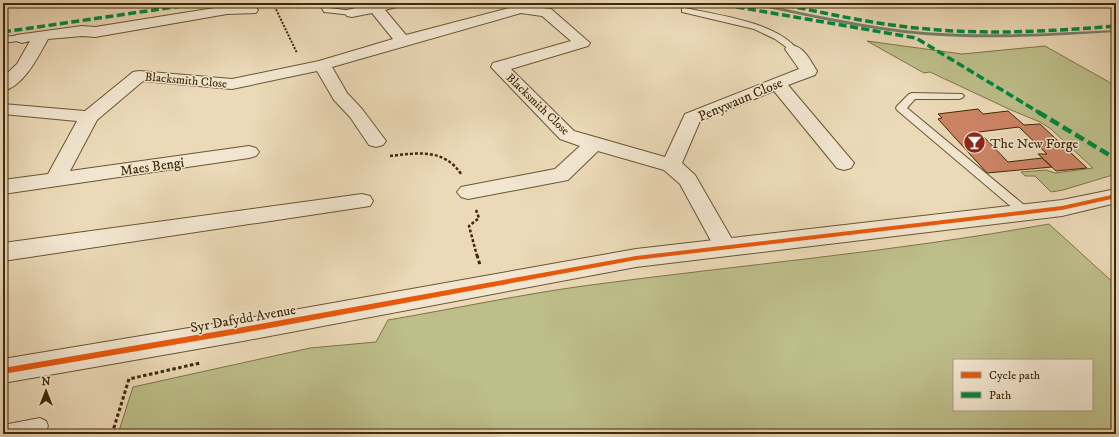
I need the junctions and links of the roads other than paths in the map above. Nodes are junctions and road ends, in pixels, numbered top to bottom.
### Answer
1 (323, 3) edge
2 (395, 3) edge
3 (375, 8) junction
4 (252, 10) dead end
5 (685, 10) dead end
6 (352, 13) joint
7 (42, 35) junction
8 (22, 38) joint
9 (3, 40) edge
10 (403, 40) junction
11 (792, 49) joint
12 (322, 65) junction
13 (777, 83) junction
14 (3, 86) edge
15 (959, 96) dead end
16 (3, 109) edge
17 (89, 117) junction
18 (376, 141) dead end
19 (594, 144) junction
20 (249, 152) dead end
21 (844, 163) dead end
22 (670, 165) junction
23 (55, 180) junction
24 (3, 187) edge
25 (468, 192) dead end
26 (1116, 196) edge
27 (362, 201) dead end
28 (1025, 212) junction
29 (725, 246) junction
30 (3, 252) edge
31 (3, 371) edge
32 (40, 426) dead end
33 (3, 434) edge

1 - 6 lane
2 - 3 street
3 - 6 street
3 - 10 street
4 - 7 street
5 - 11 lane
7 - 8 street
7 - 14 street
8 - 9 lane
10 - 12 street, Blacksmith Close
10 - 19 street, Blacksmith Close
11 - 13 street, Penywaun Close
12 - 17 street, Blacksmith Close
12 - 18 street
13 - 21 street
13 - 22 street, Penywaun Close
15 - 28 lane
16 - 17 street
17 - 23 street
19 - 22 street, Blacksmith Close
19 - 25 street
20 - 23 street, Maes Bengi
22 - 29 street, Blacksmith Close
23 - 24 street, Maes Bengi
26 - 28 street, Syr Dafydd Avenue
27 - 30 street
28 - 29 street, Syr Dafydd Avenue
29 - 31 street, Syr Dafydd Avenue
32 - 33 lane

